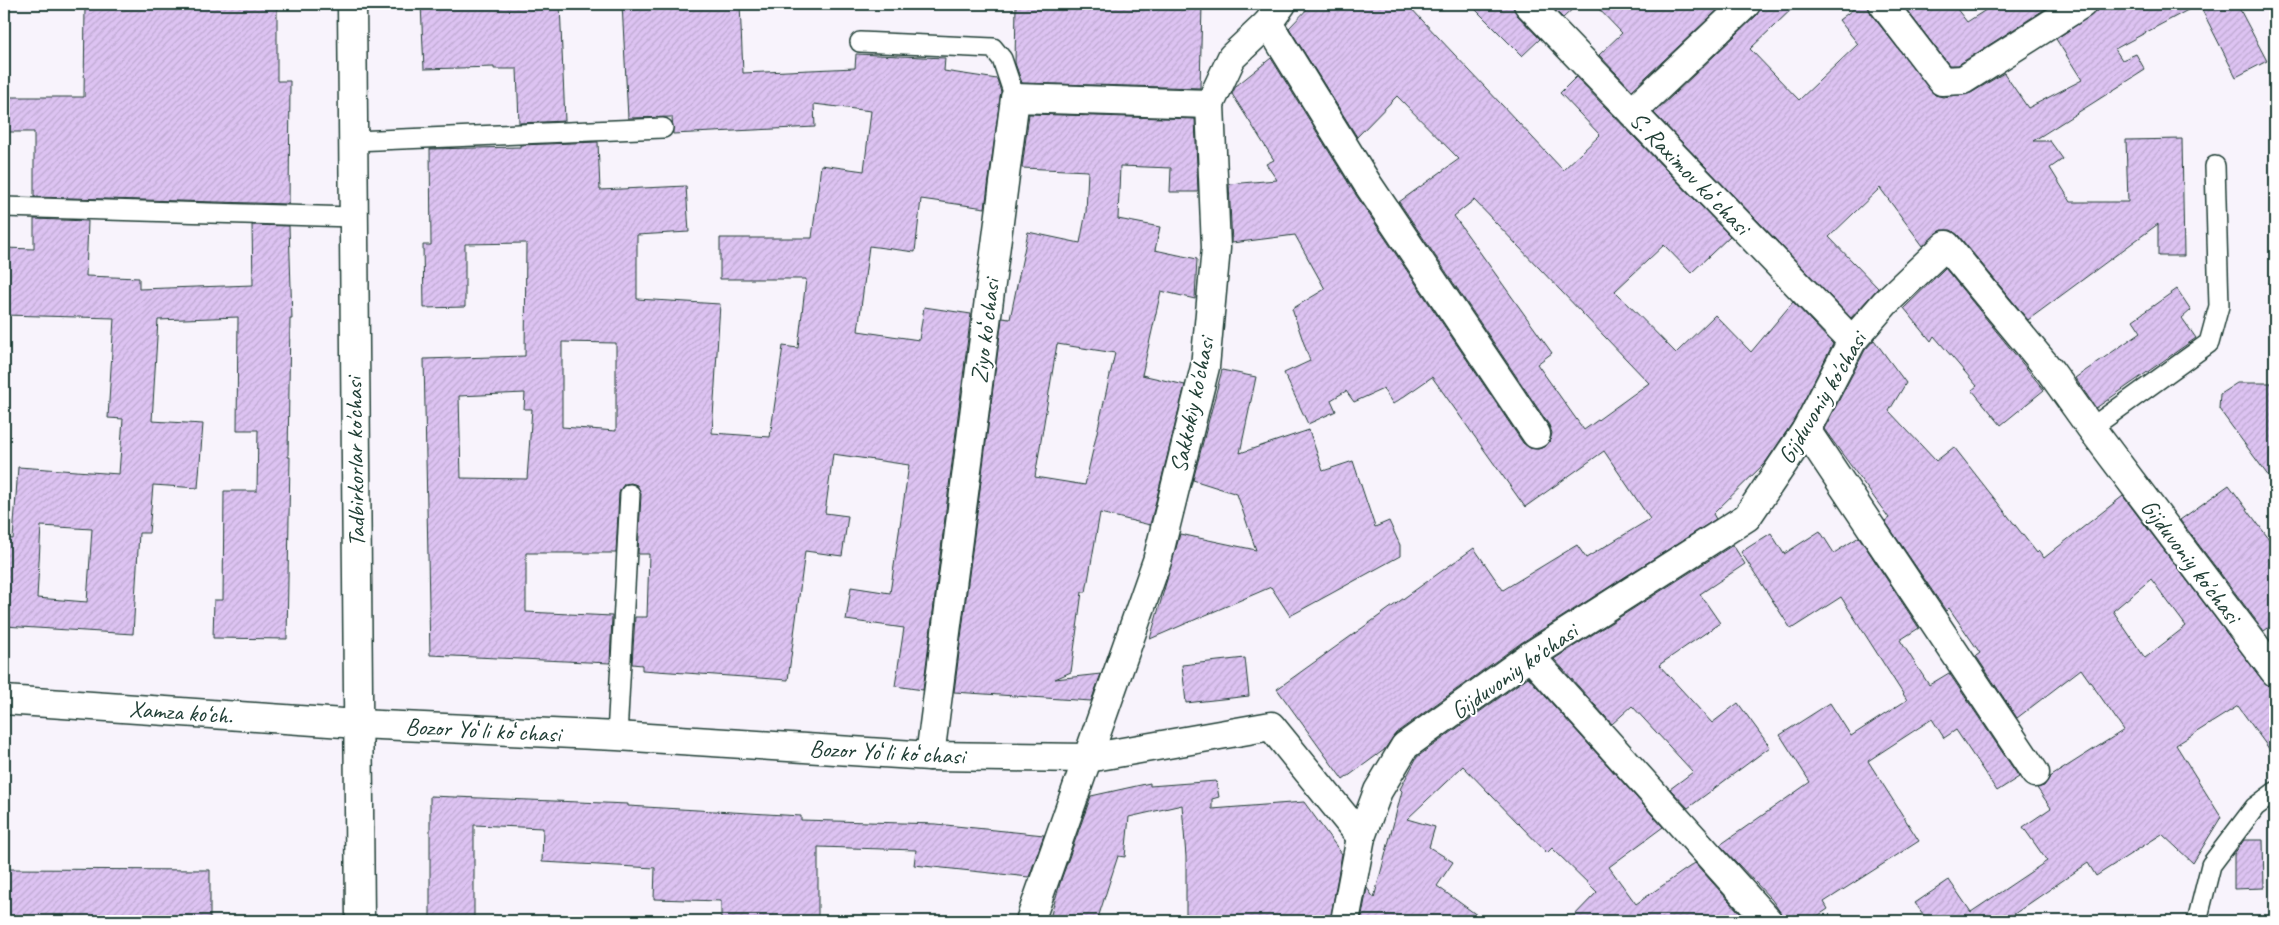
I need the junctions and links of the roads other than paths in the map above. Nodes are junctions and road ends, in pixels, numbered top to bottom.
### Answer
1 (352, 4) edge
2 (1528, 4) edge
3 (1746, 4) edge
4 (1883, 4) edge
5 (2082, 4) edge
6 (1275, 13) edge
7 (860, 42) dead end
8 (1015, 98) junction
9 (1210, 104) junction
10 (1632, 112) junction
11 (663, 128) dead end
12 (354, 141) junction
13 (2215, 166) dead end
14 (4, 207) edge
15 (353, 216) junction
16 (1852, 341) junction
17 (2091, 428) junction
18 (1806, 430) junction
19 (1536, 434) dead end
20 (630, 494) dead end
21 (1530, 656) junction
22 (2275, 672) edge
23 (4, 700) edge
24 (358, 724) junction
25 (617, 736) junction
26 (930, 756) junction
27 (1088, 758) junction
28 (2035, 773) dead end
29 (2275, 792) edge
30 (1361, 837) junction
31 (360, 921) edge
32 (1030, 921) edge
33 (1345, 921) edge
34 (1768, 921) edge
35 (2198, 921) edge

1 - 12 street, Tadbirkorlar ko'chasi
2 - 10 street, S. Raximov koʻchasi
3 - 10 street
4 - 5 street
6 - 9 street, Sakkokiy ko'chasi
6 - 19 street
7 - 8 lane
8 - 9 street
8 - 26 street, Ziyo koʻchasi
9 - 27 street, Sakkokiy ko'chasi
10 - 16 street, S. Raximov koʻchasi
11 - 12 lane
12 - 15 street, Tadbirkorlar ko'chasi
13 - 17 lane
14 - 15 lane
15 - 24 street, Tadbirkorlar ko'chasi
16 - 17 street, Gijduvoniy ko'chasi
16 - 18 street, Gijduvoniy ko'chasi
17 - 22 street, Gijduvoniy ko'chasi
18 - 21 street, Gijduvoniy ko'chasi
18 - 28 street
20 - 25 lane
21 - 30 street, Gijduvoniy ko'chasi
21 - 34 street
23 - 24 street, Xamza ko‘ch.
24 - 25 street, Bozor Yoʻli koʻchasi
24 - 31 street, Tadbirkorlar ko'chasi
25 - 26 street, Bozor Yoʻli koʻchasi
26 - 27 street, Bozor Yoʻli koʻchasi
27 - 30 street, Bozor Yoʻli koʻchasi
27 - 32 street, Sakkokiy ko'chasi
29 - 35 lane
30 - 33 street, Gijduvoniy ko'chasi

